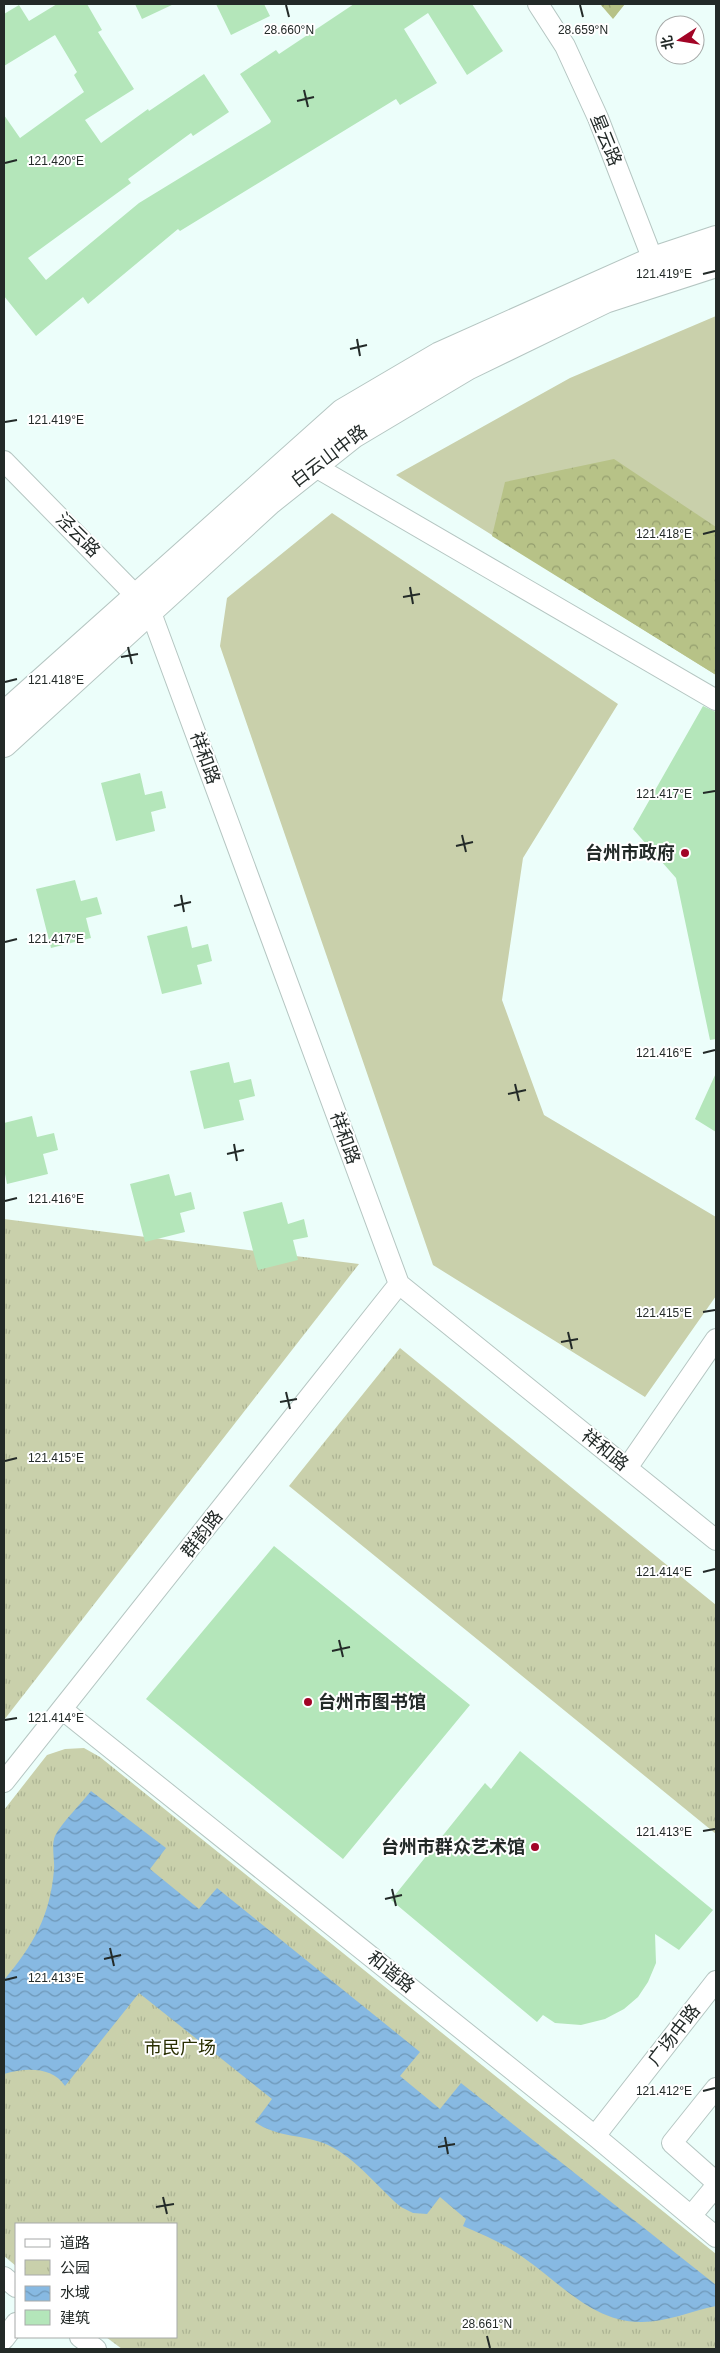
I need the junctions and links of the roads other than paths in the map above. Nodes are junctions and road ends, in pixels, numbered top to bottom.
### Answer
1 (538, 4) edge
2 (716, 239) edge
3 (716, 264) edge
4 (657, 271) junction
5 (4, 461) edge
6 (314, 466) junction
7 (144, 602) junction
8 (716, 700) edge
9 (4, 715) edge
10 (4, 744) edge
11 (399, 1284) junction
12 (716, 1339) edge
13 (627, 1468) junction
14 (716, 1540) edge
15 (63, 1710) junction
16 (4, 1782) edge
17 (716, 1981) edge
18 (716, 2088) edge
19 (596, 2136) junction
20 (716, 2182) edge
21 (716, 2186) edge
22 (691, 2216) junction
23 (716, 2237) edge
24 (4, 2277) edge
25 (15, 2286) edge
26 (15, 2324) edge
27 (81, 2338) edge
28 (4, 2339) edge
29 (96, 2349) edge

1 - 4 street, 星云路
2 - 4 main road, 白云山中路
3 - 4 main road, 白云山中路
4 - 6 main road, 白云山中路
4 - 7 main road, 白云山中路
5 - 7 street, 泾云路
6 - 7 main road, 白云山中路
6 - 8 street
7 - 9 main road, 白云山中路
7 - 10 main road, 白云山中路
7 - 11 street, 祥和路
11 - 13 street, 祥和路
11 - 15 street, 群韵路
12 - 13 street
13 - 14 street, 祥和路
15 - 16 street, 群韵路
15 - 19 street, 和谐路
17 - 19 street, 广场中路
18 - 20 street
19 - 22 street, 和谐路
21 - 22 street
22 - 23 street, 和谐路
24 - 25 street
26 - 28 street
27 - 29 street

